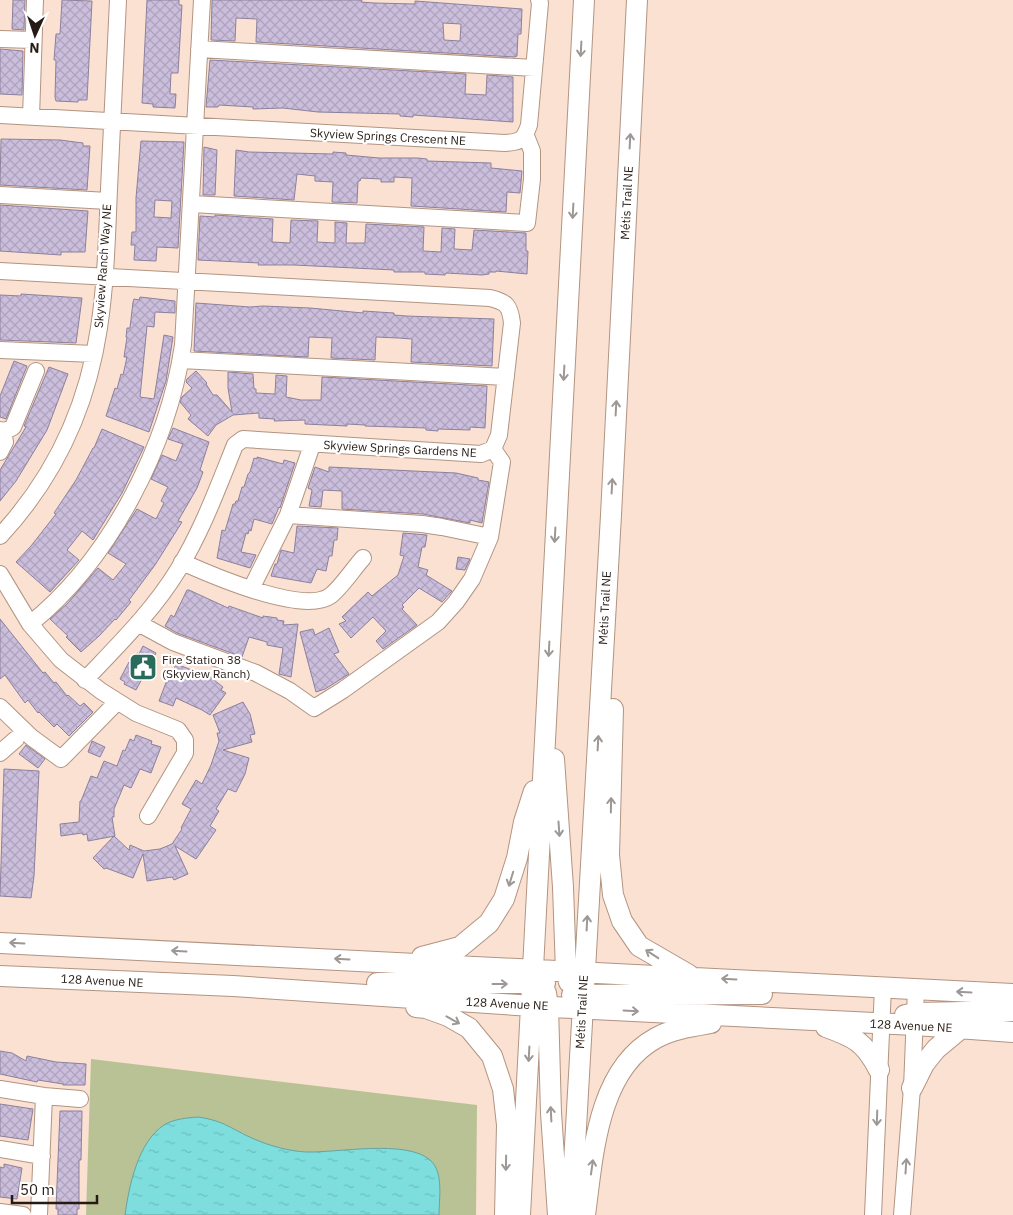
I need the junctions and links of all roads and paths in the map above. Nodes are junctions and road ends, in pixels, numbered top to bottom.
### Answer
1 (35, 0) edge
2 (118, 0) edge
3 (202, 0) edge
4 (539, 0) edge
5 (584, 0) edge
6 (637, 0) edge
7 (0, 38) edge
8 (33, 40) junction
9 (200, 49) junction
10 (534, 68) junction
11 (0, 116) edge
12 (31, 117) junction
13 (112, 121) junction
14 (195, 126) junction
15 (526, 136) junction
16 (0, 195) edge
17 (108, 201) junction
18 (192, 204) junction
19 (0, 272) edge
20 (104, 276) junction
21 (187, 282) junction
22 (0, 350) edge
23 (94, 354) junction
24 (181, 360) junction
25 (36, 371) dead end
26 (506, 377) junction
27 (1, 431) edge
28 (312, 445) junction
29 (493, 449) junction
30 (0, 452) edge
31 (611, 515) junction
32 (288, 516) junction
33 (0, 536) edge
34 (490, 538) junction
35 (363, 558) dead end
36 (182, 562) junction
37 (0, 574) edge
38 (251, 589) junction
39 (138, 623) junction
40 (30, 624) junction
41 (547, 675) junction
42 (85, 680) junction
43 (117, 702) junction
44 (0, 707) edge
45 (16, 739) dead end
46 (0, 752) edge
47 (543, 765) junction
48 (148, 816) dead end
49 (0, 943) edge
50 (390, 962) junction
51 (0, 976) edge
52 (694, 978) junction
53 (233, 986) junction
54 (576, 986) junction
55 (844, 986) junction
56 (883, 987) junction
57 (916, 989) junction
58 (540, 991) junction
59 (1013, 994) edge
60 (1013, 1011) edge
61 (737, 1017) junction
62 (915, 1019) junction
63 (808, 1020) junction
64 (881, 1024) junction
65 (960, 1029) junction
66 (1013, 1032) edge
67 (879, 1070) junction
68 (912, 1088) junction
69 (0, 1089) edge
70 (44, 1096) junction
71 (80, 1099) dead end
72 (0, 1149) edge
73 (42, 1156) junction
74 (0, 1212) edge
75 (23, 1215) edge
76 (40, 1215) edge
77 (505, 1215) edge
78 (520, 1215) edge
79 (558, 1215) edge
80 (571, 1215) edge
81 (585, 1215) edge
82 (873, 1215) edge
83 (902, 1215) edge

1 - 8 street
2 - 13 street, Skyview Ranch Way NE
3 - 9 street
4 - 10 street
5 -> 41 main road
31 -> 6 main road, Métis Trail NE
7 - 8 street
8 - 12 street
9 - 10 street
9 - 14 street
10 - 15 street
11 - 12 street, Skyview Springs Crescent NE
12 - 13 street, Skyview Springs Crescent NE
13 - 14 street, Skyview Springs Crescent NE
13 - 17 street, Skyview Ranch Way NE
14 - 15 street, Skyview Springs Crescent NE
14 - 18 street
15 - 18 street
16 - 17 street
17 - 20 street, Skyview Ranch Way NE
18 - 21 street
19 - 20 street, Skyview Springs Gardens NE
20 - 21 street, Skyview Springs Gardens NE
20 - 23 street, Skyview Ranch Way NE
21 - 24 street
21 - 26 street, Skyview Springs Gardens NE
22 - 23 street
23 - 33 street, Skyview Ranch Way NE
24 - 26 street
24 - 40 street
25 - 27 street
26 - 29 street, Skyview Springs Gardens NE
27 - 30 street
28 - 29 street, Skyview Springs Gardens NE
28 - 32 street
28 - 36 street, Skyview Springs Gardens NE
29 - 34 street
52 -> 31 main road
54 -> 31 main road, Métis Trail NE
32 - 34 street
32 - 38 street
34 - 39 street
35 - 38 street
36 - 38 street
36 - 39 street, Skyview Springs Gardens NE
37 - 40 street
39 - 42 street, Skyview Springs Gardens NE
40 - 42 street
41 - 47 main road
41 -> 54 main road
42 - 43 street
43 - 44 street
43 - 48 street
45 - 46 street
47 -> 50 main road
47 - 58 main road
50 -> 49 main road, 128 Avenue NE
50 - 58 main road, 128 Avenue NE
51 - 53 main road, 128 Avenue NE
52 - 54 main road, 128 Avenue NE
55 -> 52 main road, 128 Avenue NE
53 -> 58 main road
53 -> 77 main road
54 - 55 main road
54 - 58 main road, 128 Avenue NE
54 - 58 main road, 128 Avenue NE
54 -> 61 main road, 128 Avenue NE
54 - 80 main road, Métis Trail NE
55 - 56 main road, 128 Avenue NE
56 - 57 main road, 128 Avenue NE
56 - 64 street
59 -> 57 main road, 128 Avenue NE
57 - 62 street
58 -> 78 main road
79 -> 58 main road
60 - 62 main road
61 - 63 main road, 128 Avenue NE
81 -> 61 main road
62 - 64 main road
62 - 65 main road, 128 Avenue NE
62 - 68 street
63 - 64 main road, 128 Avenue NE
63 - 67 main road
64 - 67 street
65 - 66 main road, 128 Avenue NE
65 - 68 main road
67 -> 82 street
83 -> 68 street
69 - 70 street
70 - 71 street
70 - 73 street
72 - 73 street
73 - 76 street
74 - 75 street

